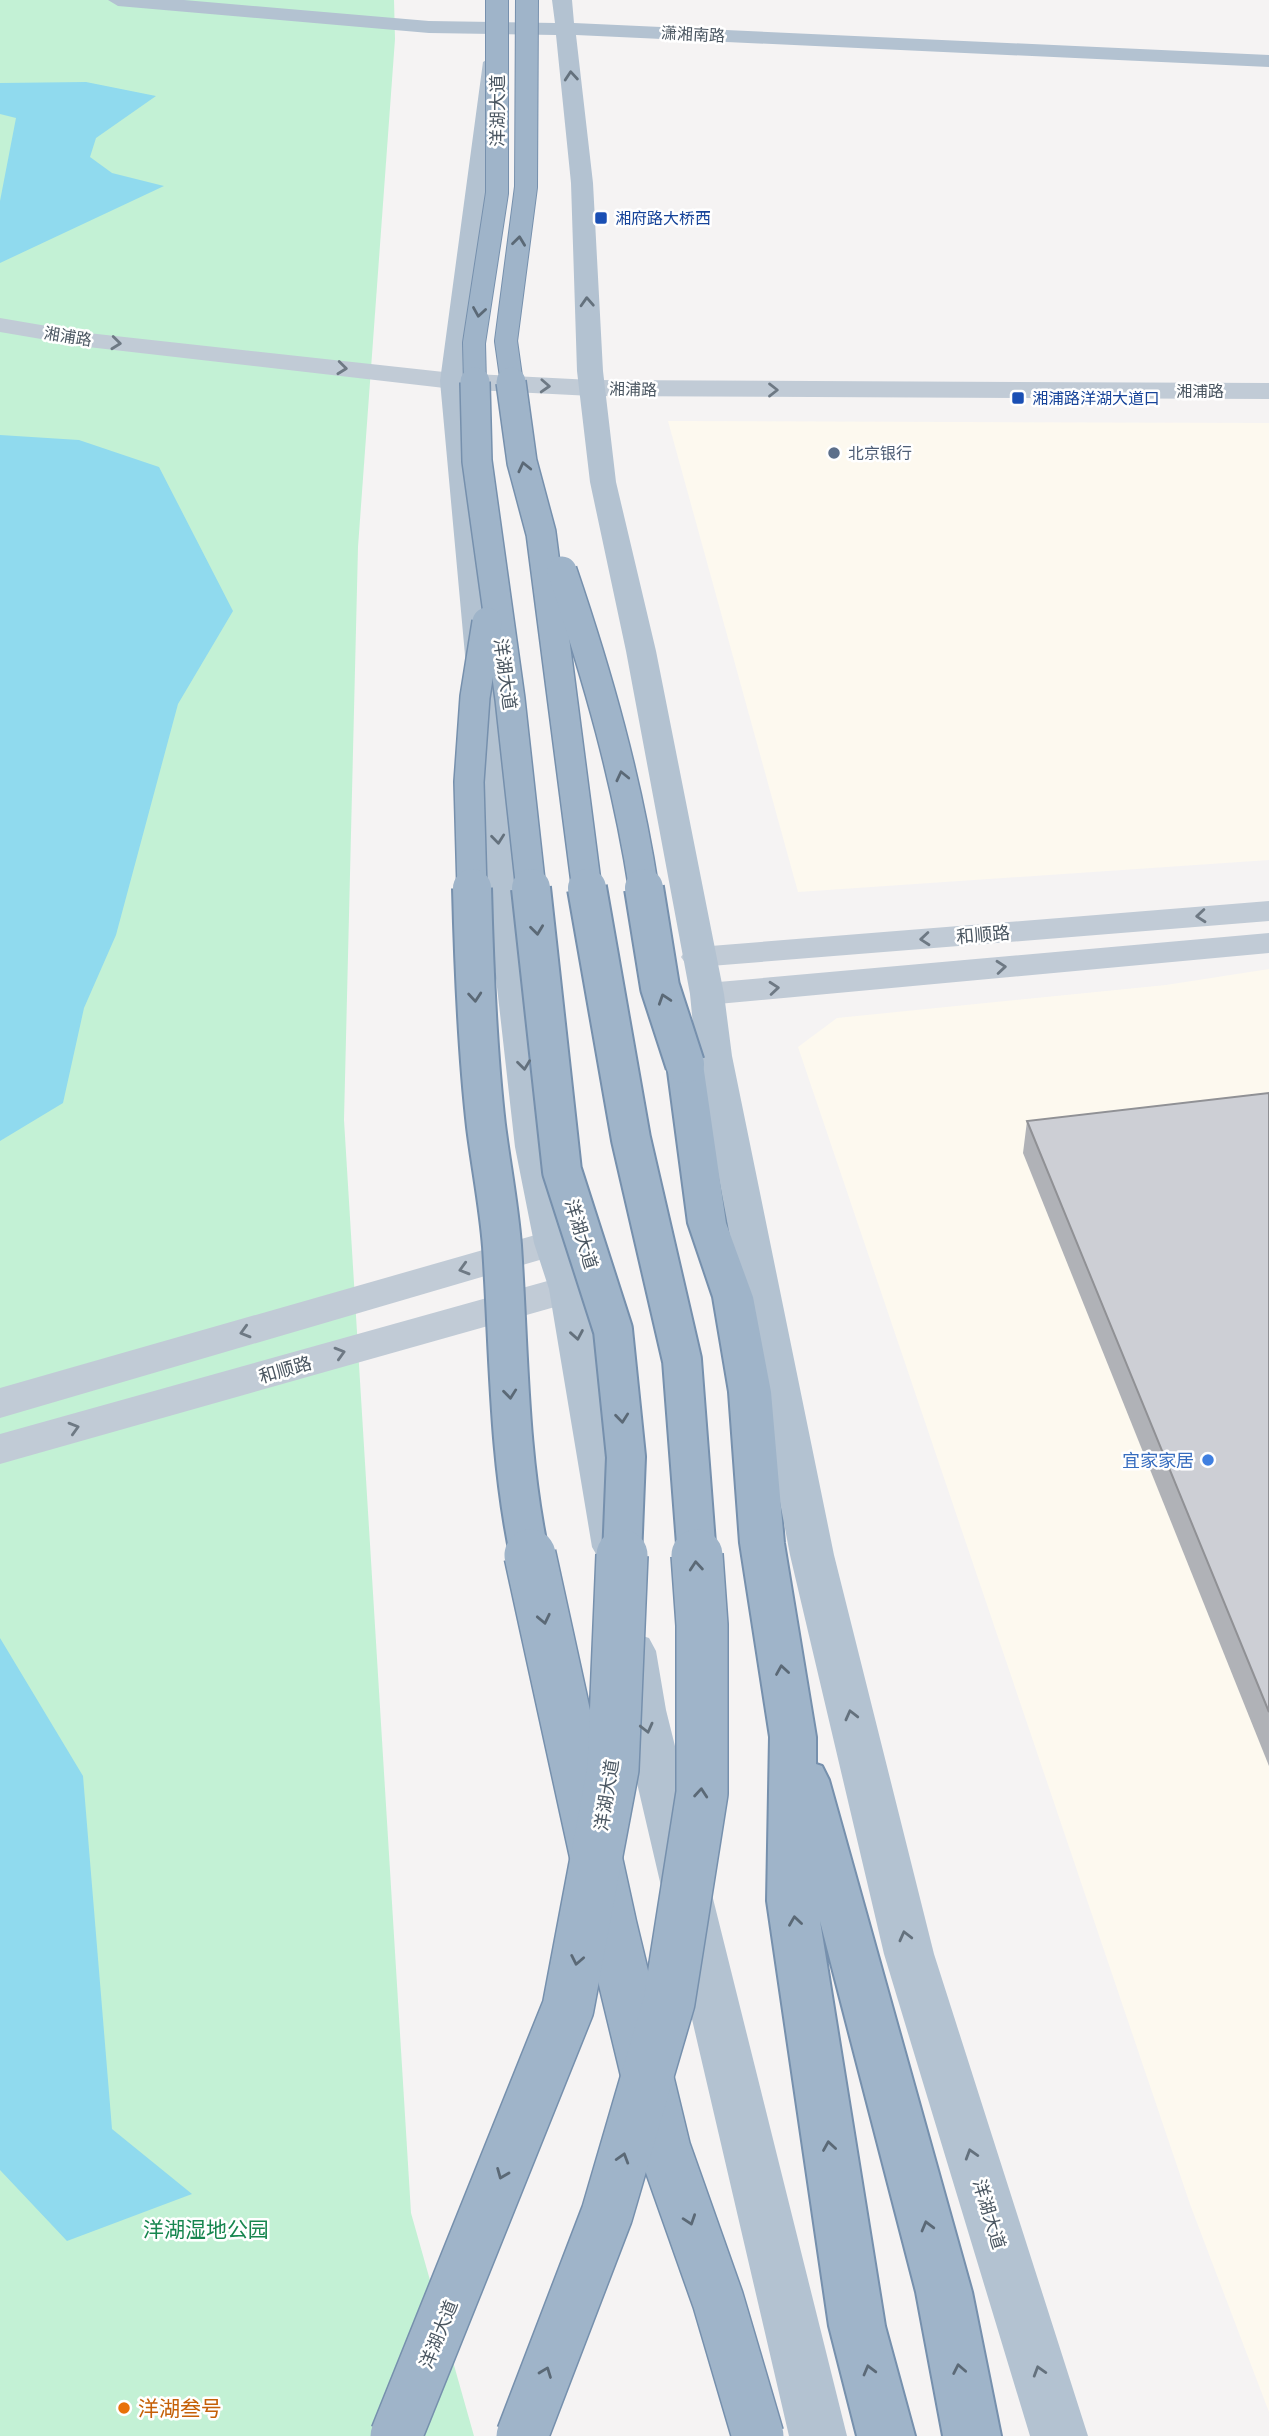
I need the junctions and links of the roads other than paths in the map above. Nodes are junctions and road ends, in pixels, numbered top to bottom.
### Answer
1 (118, 0) edge
2 (218, 0) edge
3 (527, 0) edge
4 (400, 5) dead end
5 (345, 9) junction
6 (494, 12) edge
7 (564, 16) edge
8 (1269, 48) edge
9 (1269, 61) edge
10 (0, 310) edge
11 (0, 325) edge
12 (453, 371) junction
13 (1269, 374) edge
14 (591, 380) junction
15 (1269, 391) edge
16 (484, 522) junction
17 (541, 533) junction
18 (1269, 911) edge
19 (1269, 943) edge
20 (702, 976) junction
21 (553, 1243) junction
22 (569, 1289) junction
23 (0, 1403) edge
24 (4, 1448) edge
25 (793, 1737) junction
26 (396, 2436) edge
27 (522, 2436) edge
28 (758, 2436) edge
29 (818, 2436) edge
30 (886, 2436) edge
31 (972, 2436) edge
32 (1059, 2436) edge

1 - 6 main road, 潇湘南路
2 - 5 main road, 潇湘南路
17 -> 3 highway, 洋湖大道, bridge
4 - 5 main road
5 - 6 main road, 潇湘南路
6 - 7 main road, 潇湘南路
6 - 12 main road
6 -> 16 highway, 洋湖大道, bridge
7 - 8 main road, 潇湘南路
7 - 9 main road, 潇湘南路
14 -> 7 main road, 洋湖大道
10 - 12 main road, 湘浦路
11 -> 12 main road, 湘浦路
12 - 14 main road, 湘浦路
12 -> 21 main road
13 - 14 main road, 湘浦路
14 -> 15 main road, 湘浦路
14 - 20 main road, 洋湖大道
16 -> 26 highway, 洋湖大道, bridge
16 -> 28 highway, bridge
25 -> 17 highway, bridge
27 -> 17 highway, 洋湖大道, bridge
18 -> 20 main road, 和顺路
20 -> 19 main road, 和顺路
32 -> 20 main road, 洋湖大道
21 - 22 main road
21 -> 23 main road
24 -> 22 main road, 和顺路
22 -> 29 main road
30 -> 25 highway
31 -> 25 highway

